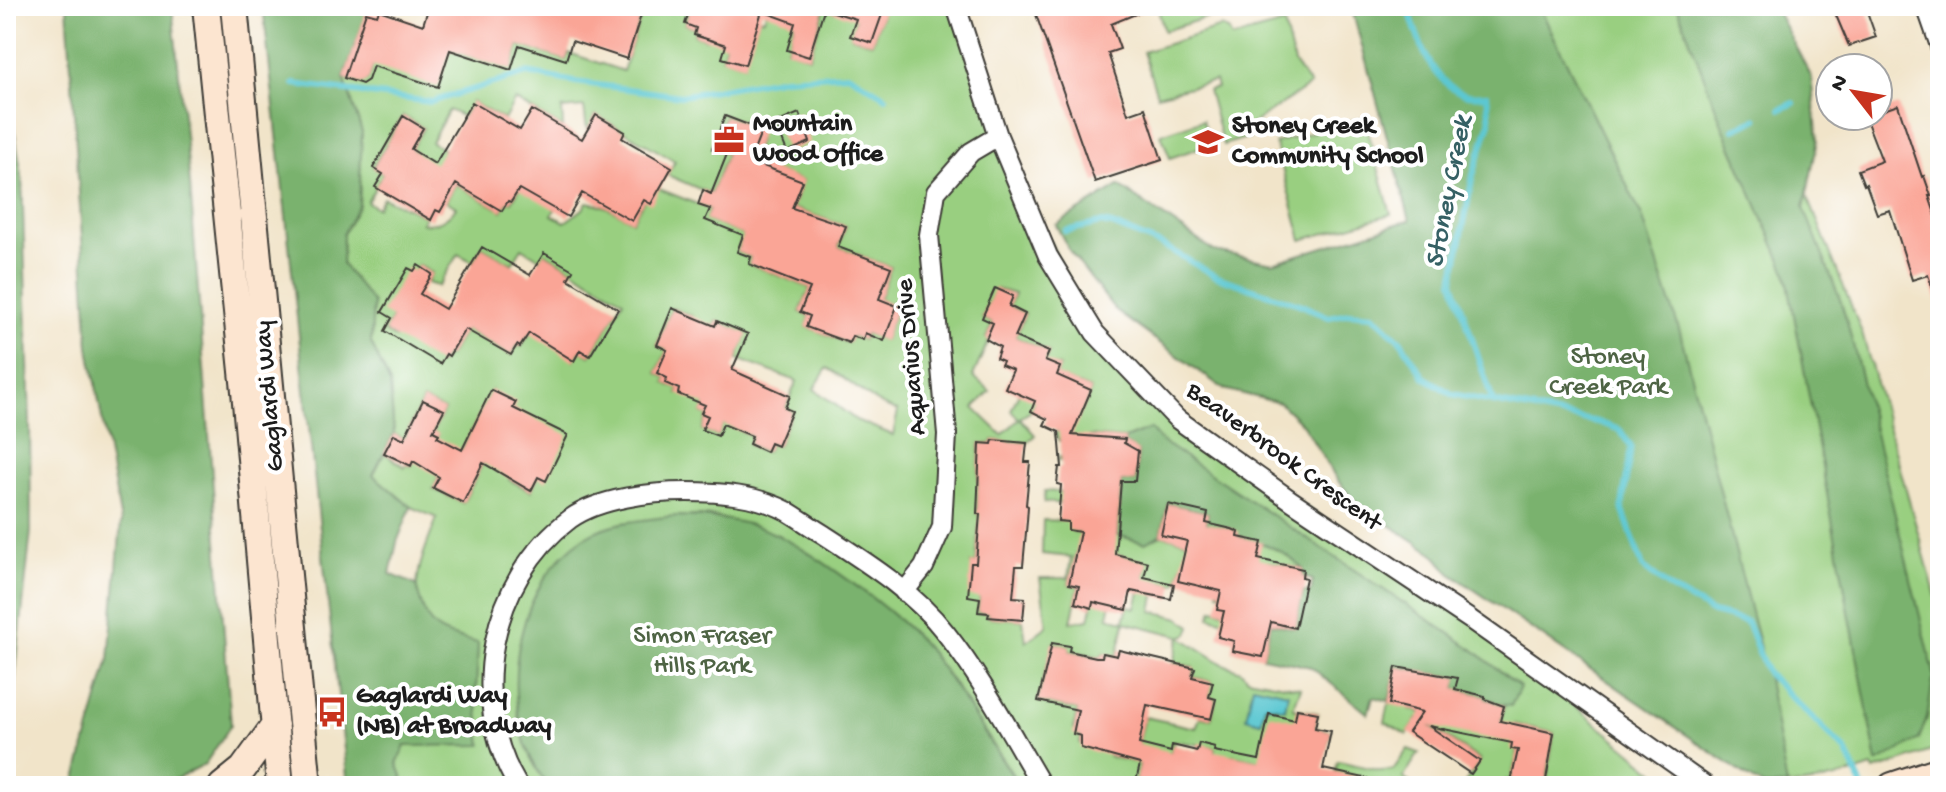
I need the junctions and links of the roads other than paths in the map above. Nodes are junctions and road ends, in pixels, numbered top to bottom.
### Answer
1 (206, 6) edge
2 (234, 6) edge
3 (956, 6) edge
4 (1926, 6) edge
5 (1940, 46) edge
6 (998, 136) junction
7 (904, 592) junction
8 (275, 725) junction
9 (1940, 770) edge
10 (222, 786) edge
11 (280, 786) edge
12 (308, 786) edge
13 (518, 786) edge
14 (1042, 786) edge
15 (1706, 786) edge
16 (1892, 786) edge

1 - 8 main road, Gaglardi Way
2 - 12 main road, Gaglardi Way
3 - 6 street, Beaverbrook Crescent
4 - 5 street
6 - 7 street, Aquarius Drive
6 - 15 street, Beaverbrook Crescent
7 - 13 street
7 - 14 street
8 - 10 main road
8 - 11 main road, Gaglardi Way
9 - 16 main road

